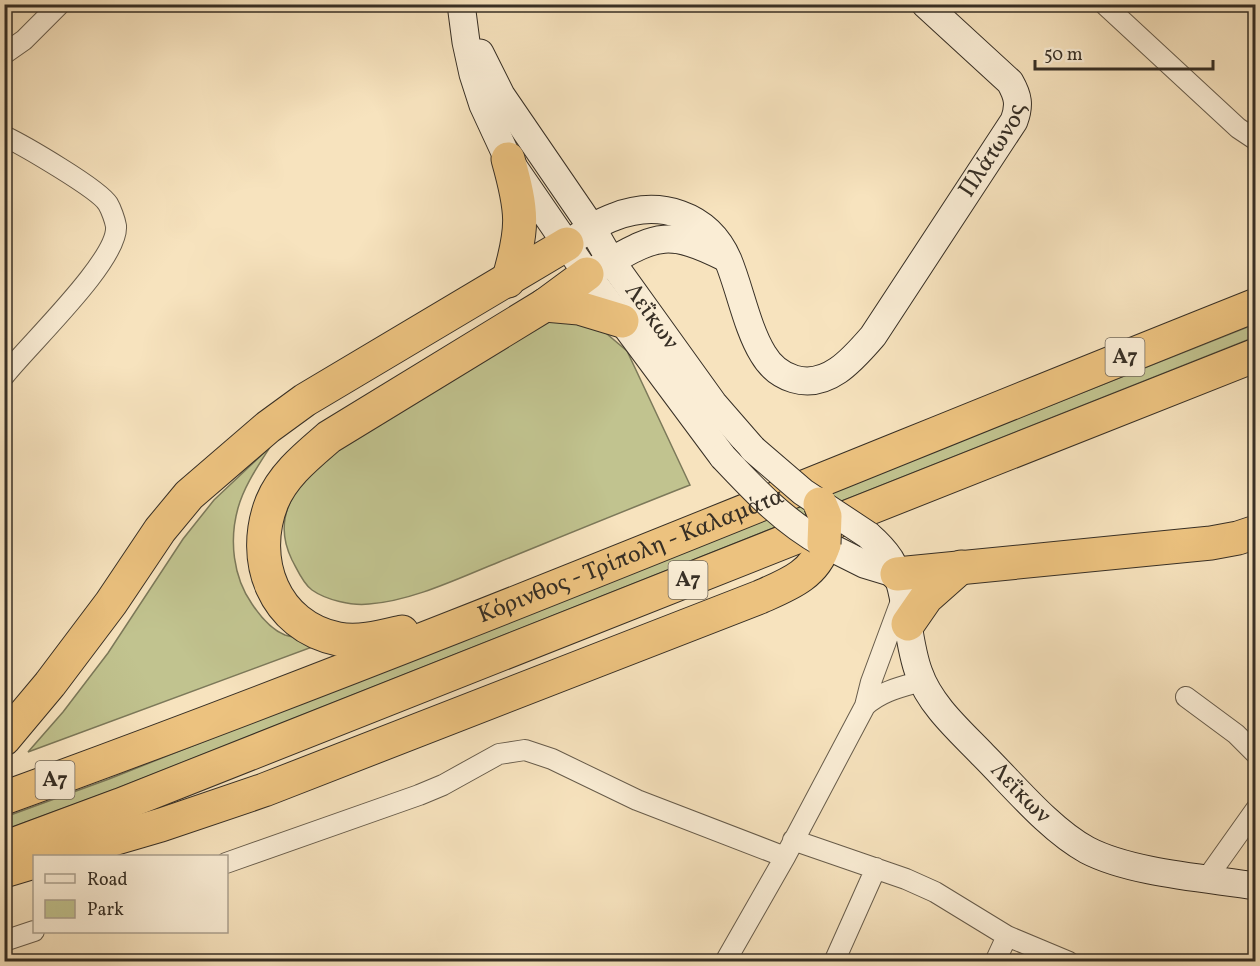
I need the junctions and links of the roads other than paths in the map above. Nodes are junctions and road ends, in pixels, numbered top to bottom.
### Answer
1 (60, 4) edge
2 (925, 4) edge
3 (1104, 4) edge
4 (462, 8) edge
5 (4, 54) edge
6 (4, 136) edge
7 (1256, 140) edge
8 (508, 159) junction
9 (579, 236) junction
10 (727, 258) junction
11 (599, 267) junction
12 (508, 281) junction
13 (545, 305) junction
14 (1256, 305) edge
15 (622, 321) junction
16 (1256, 355) edge
17 (4, 376) edge
18 (820, 504) junction
19 (1256, 532) edge
20 (824, 544) junction
21 (961, 567) junction
22 (554, 589) junction
23 (902, 598) junction
24 (922, 681) junction
25 (1186, 697) dead end
26 (865, 706) junction
27 (4, 739) edge
28 (1256, 754) edge
29 (4, 798) edge
30 (1256, 809) edge
31 (4, 848) edge
32 (789, 849) junction
33 (57, 855) edge
34 (33, 862) edge
35 (228, 862) edge
36 (876, 868) junction
37 (4, 872) edge
38 (1207, 878) junction
39 (1256, 886) edge
40 (33, 931) edge
41 (1007, 936) junction
42 (4, 941) edge
43 (725, 962) edge
44 (834, 962) edge
45 (995, 962) edge
46 (1069, 962) edge

1 - 5 street
2 - 10 street, Πλάτωνος
3 - 7 street
4 - 8 street, Λεΐκων
4 - 9 street, Λεΐκων
6 - 17 street
8 - 9 street, Λεΐκων
8 - 12 highway
9 - 10 street, Πλάτωνος
9 - 11 street, Λεΐκων
9 - 12 highway
10 - 11 street
11 - 13 highway
11 - 15 street, Λεΐκων
11 - 18 street, Λεΐκων, bridge
12 - 27 highway
13 - 15 highway
13 - 22 highway
14 - 22 highway, Κόρινθος - Τρίπολη - Καλαμάτα / Α7
15 - 20 street, Λεΐκων, bridge
16 - 31 highway, Κόρινθος - Τρίπολη - Καλαμάτα / Α7
18 - 20 highway, bridge
18 - 23 street, Λεΐκων, bridge
19 - 21 highway
20 - 23 street, Λεΐκων
20 - 33 highway
21 - 23 highway
21 - 23 highway
22 - 29 highway, Κόρινθος - Τρίπολη - Καλαμάτα / Α7
23 - 24 street, Λεΐκων
23 - 26 street
24 - 26 street
24 - 38 street, Λεΐκων
25 - 28 street
26 - 32 street
30 - 38 street
32 - 35 street
32 - 36 street
32 - 43 street
34 - 37 highway
36 - 41 street
36 - 44 street
38 - 39 street, Λεΐκων
40 - 42 street
41 - 45 street
41 - 46 street

